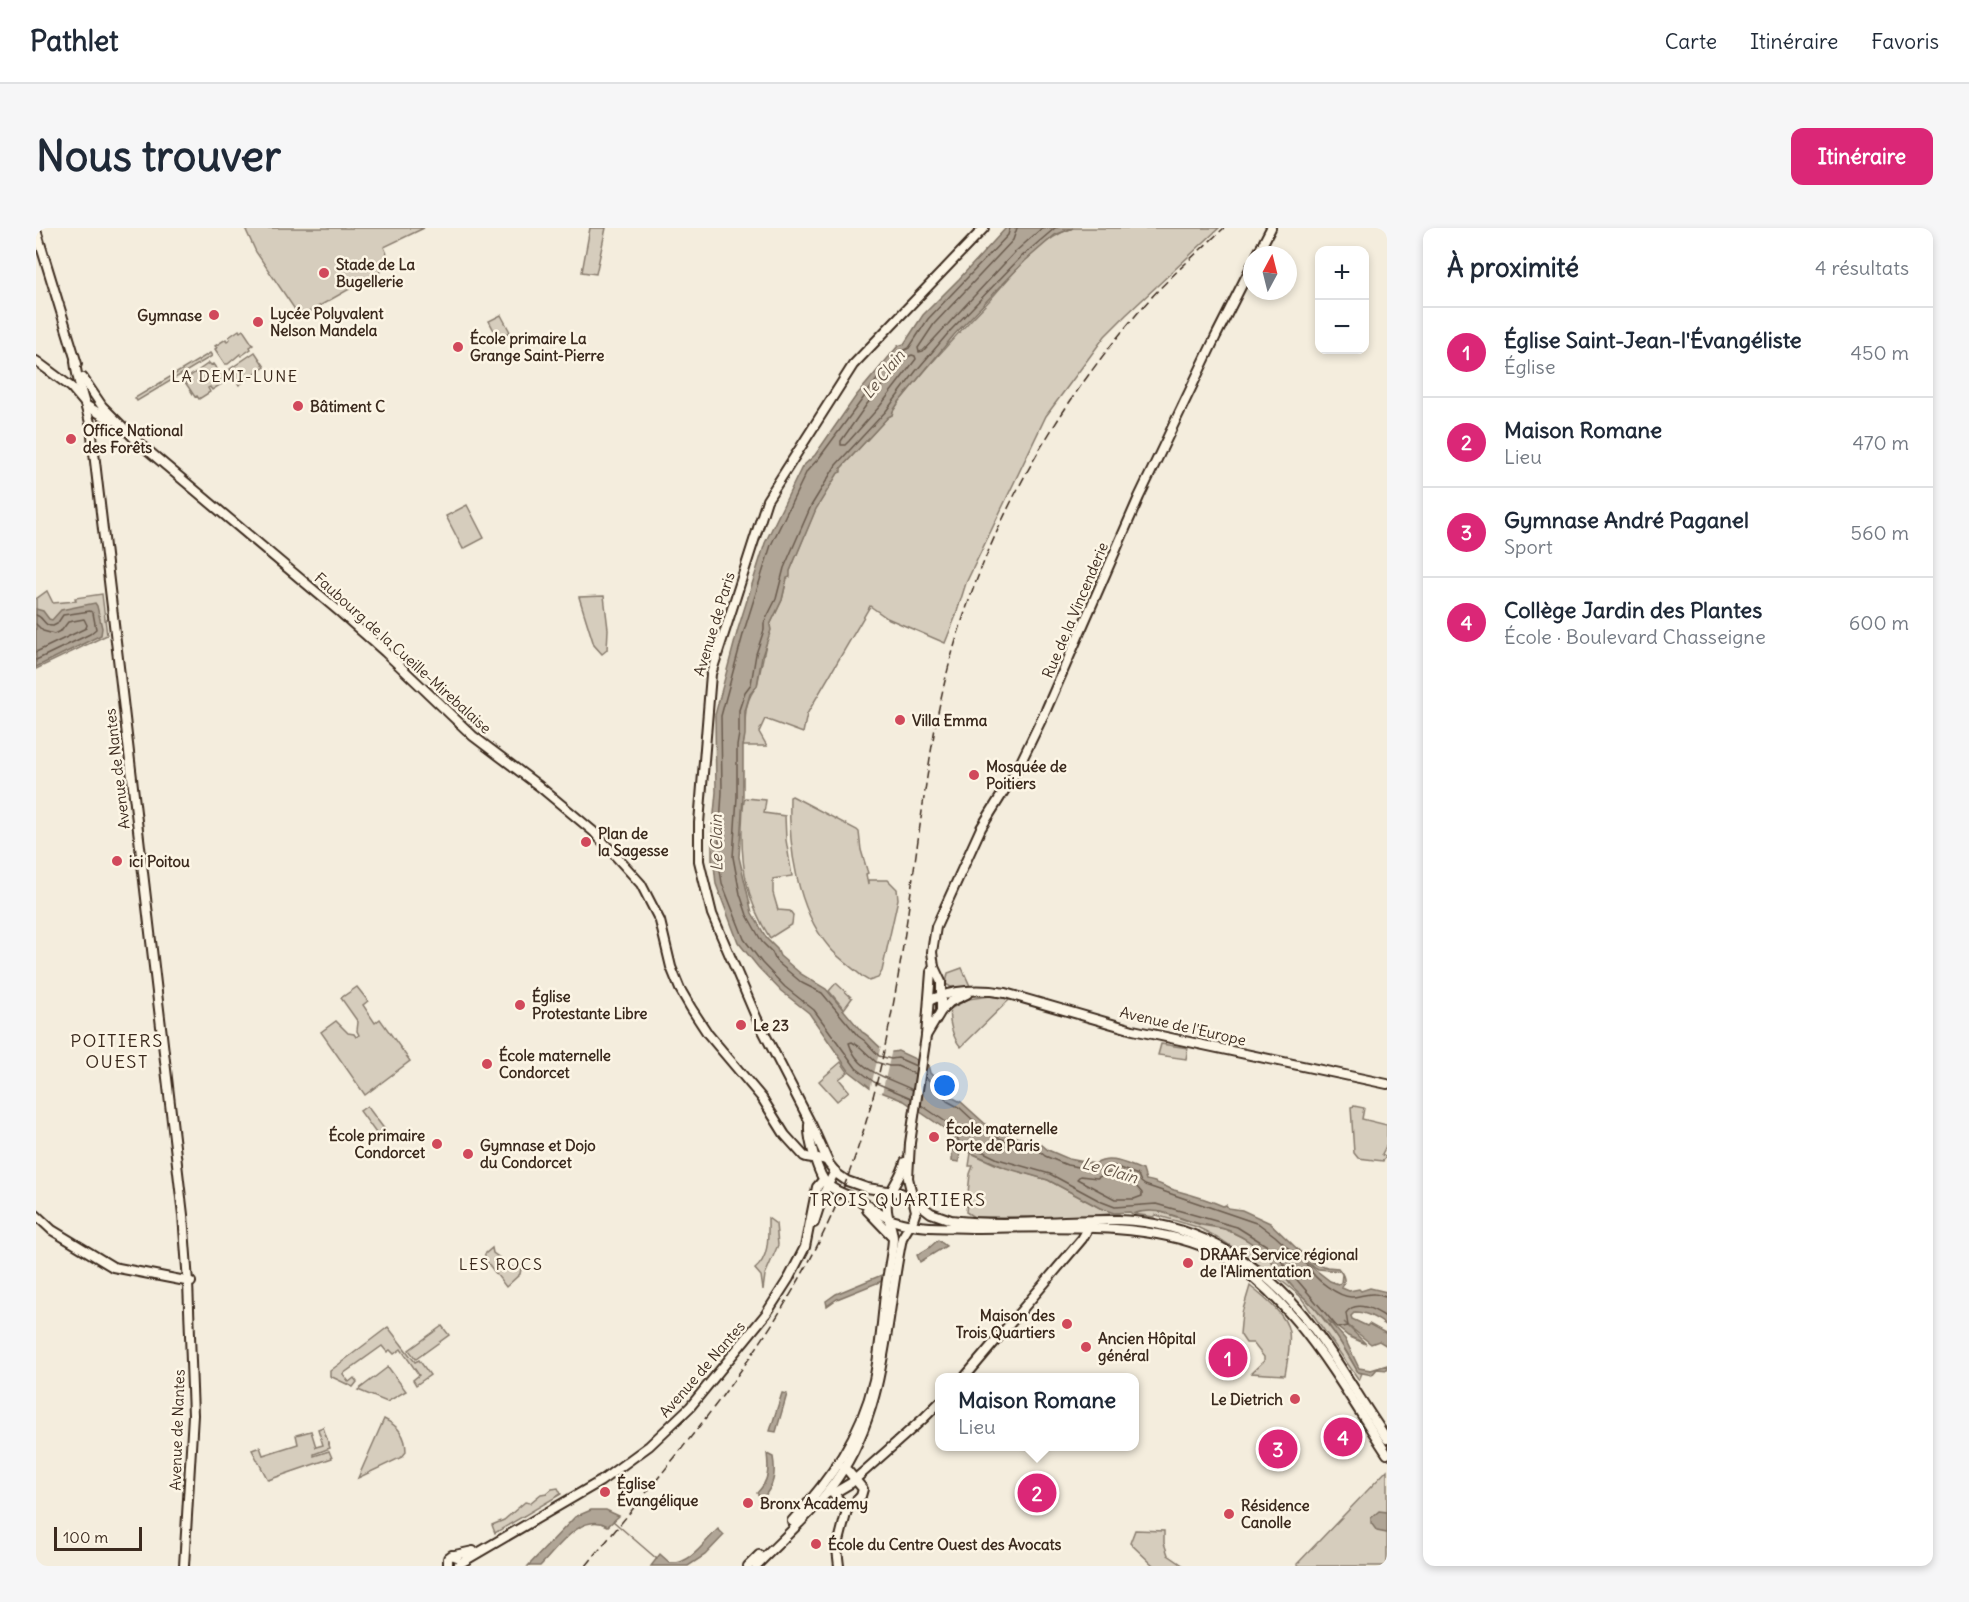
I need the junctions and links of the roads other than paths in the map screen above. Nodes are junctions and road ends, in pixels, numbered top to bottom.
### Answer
1 (984, 228) edge
2 (1271, 228) edge
3 (36, 230) edge
4 (1262, 246) edge
5 (1243, 283) edge
6 (36, 361) edge
7 (75, 361) junction
8 (83, 378) junction
9 (71, 387) junction
10 (83, 391) junction
11 (87, 406) junction
12 (102, 406) junction
13 (122, 428) junction
14 (934, 967) junction
15 (974, 992) junction
16 (942, 995) junction
17 (929, 1001) junction
18 (941, 1011) junction
19 (926, 1036) junction
20 (1387, 1084) edge
21 (809, 1121) junction
22 (910, 1143) junction
23 (815, 1157) junction
24 (827, 1161) junction
25 (835, 1171) junction
26 (847, 1181) junction
27 (828, 1182) junction
28 (837, 1191) junction
29 (892, 1191) junction
30 (857, 1199) junction
31 (914, 1200) junction
32 (822, 1202) junction
33 (36, 1215) edge
34 (888, 1218) junction
35 (910, 1224) junction
36 (1086, 1225) junction
37 (893, 1237) junction
38 (807, 1238) junction
39 (191, 1282) junction
40 (967, 1373) edge
41 (935, 1406) edge
42 (1387, 1439) edge
43 (1387, 1454) edge
44 (841, 1467) junction
45 (855, 1479) junction
46 (829, 1489) junction
47 (847, 1510) junction
48 (458, 1562) edge
49 (447, 1565) edge
50 (184, 1566) edge
51 (748, 1566) edge
52 (756, 1566) edge
53 (839, 1566) edge

1 - 21 main road, Avenue de Paris
2 - 4 main road
3 - 7 main road
5 - 14 main road, Rue de la Vincenderie
6 - 9 main road
7 - 8 main road
7 - 10 main road
8 - 10 main road
8 - 12 main road
9 - 10 main road
9 - 11 main road
10 - 11 main road, Avenue de Nantes
10 - 12 main road
11 - 13 main road
11 - 39 main road, Avenue de Nantes
12 - 13 main road
13 - 23 main road, Faubourg de la Cueille-Mirebalaise
14 - 16 main road, Rue de la Vincenderie
14 - 17 main road, Rue de la Vincenderie
15 - 16 main road, Avenue de l'Europe
15 - 18 main road, Avenue de l'Europe
15 - 20 main road, Avenue de l'Europe
16 - 17 main road, Avenue de l'Europe
16 - 18 main road, Rue de la Vincenderie
17 - 19 main road, Rue de la Vincenderie
18 - 19 main road
19 - 22 main road
21 - 23 main road, Avenue de Paris
21 - 24 main road, Avenue de Paris
22 - 29 main road
22 - 31 main road
23 - 24 main road
23 - 27 main road, Avenue de Paris
24 - 25 main road, Avenue de Paris
25 - 26 main road, Avenue de Paris
25 - 27 main road
26 - 27 main road, Avenue de Paris
26 - 29 main road, Avenue de Paris
27 - 28 main road
27 - 32 main road, Avenue de Nantes
27 - 38 main road, Avenue de Nantes
28 - 30 main road
28 - 32 main road
29 - 31 main road
29 - 34 main road
30 - 34 main road
30 - 37 main road
31 - 35 main road
31 - 36 main road
32 - 38 main road, Avenue de Nantes
33 - 39 main road
34 - 35 main road
34 - 37 main road
35 - 36 main road
35 - 44 main road
36 - 40 main road
36 - 42 main road
36 - 43 main road
37 - 44 main road
38 - 48 main road, Avenue de Nantes
39 - 50 main road, Avenue de Nantes
41 - 45 main road
44 - 45 main road
44 - 46 main road
45 - 46 main road
45 - 47 main road
46 - 47 main road
46 - 51 main road
46 - 52 main road
47 - 53 main road
48 - 49 main road, Avenue de Nantes

